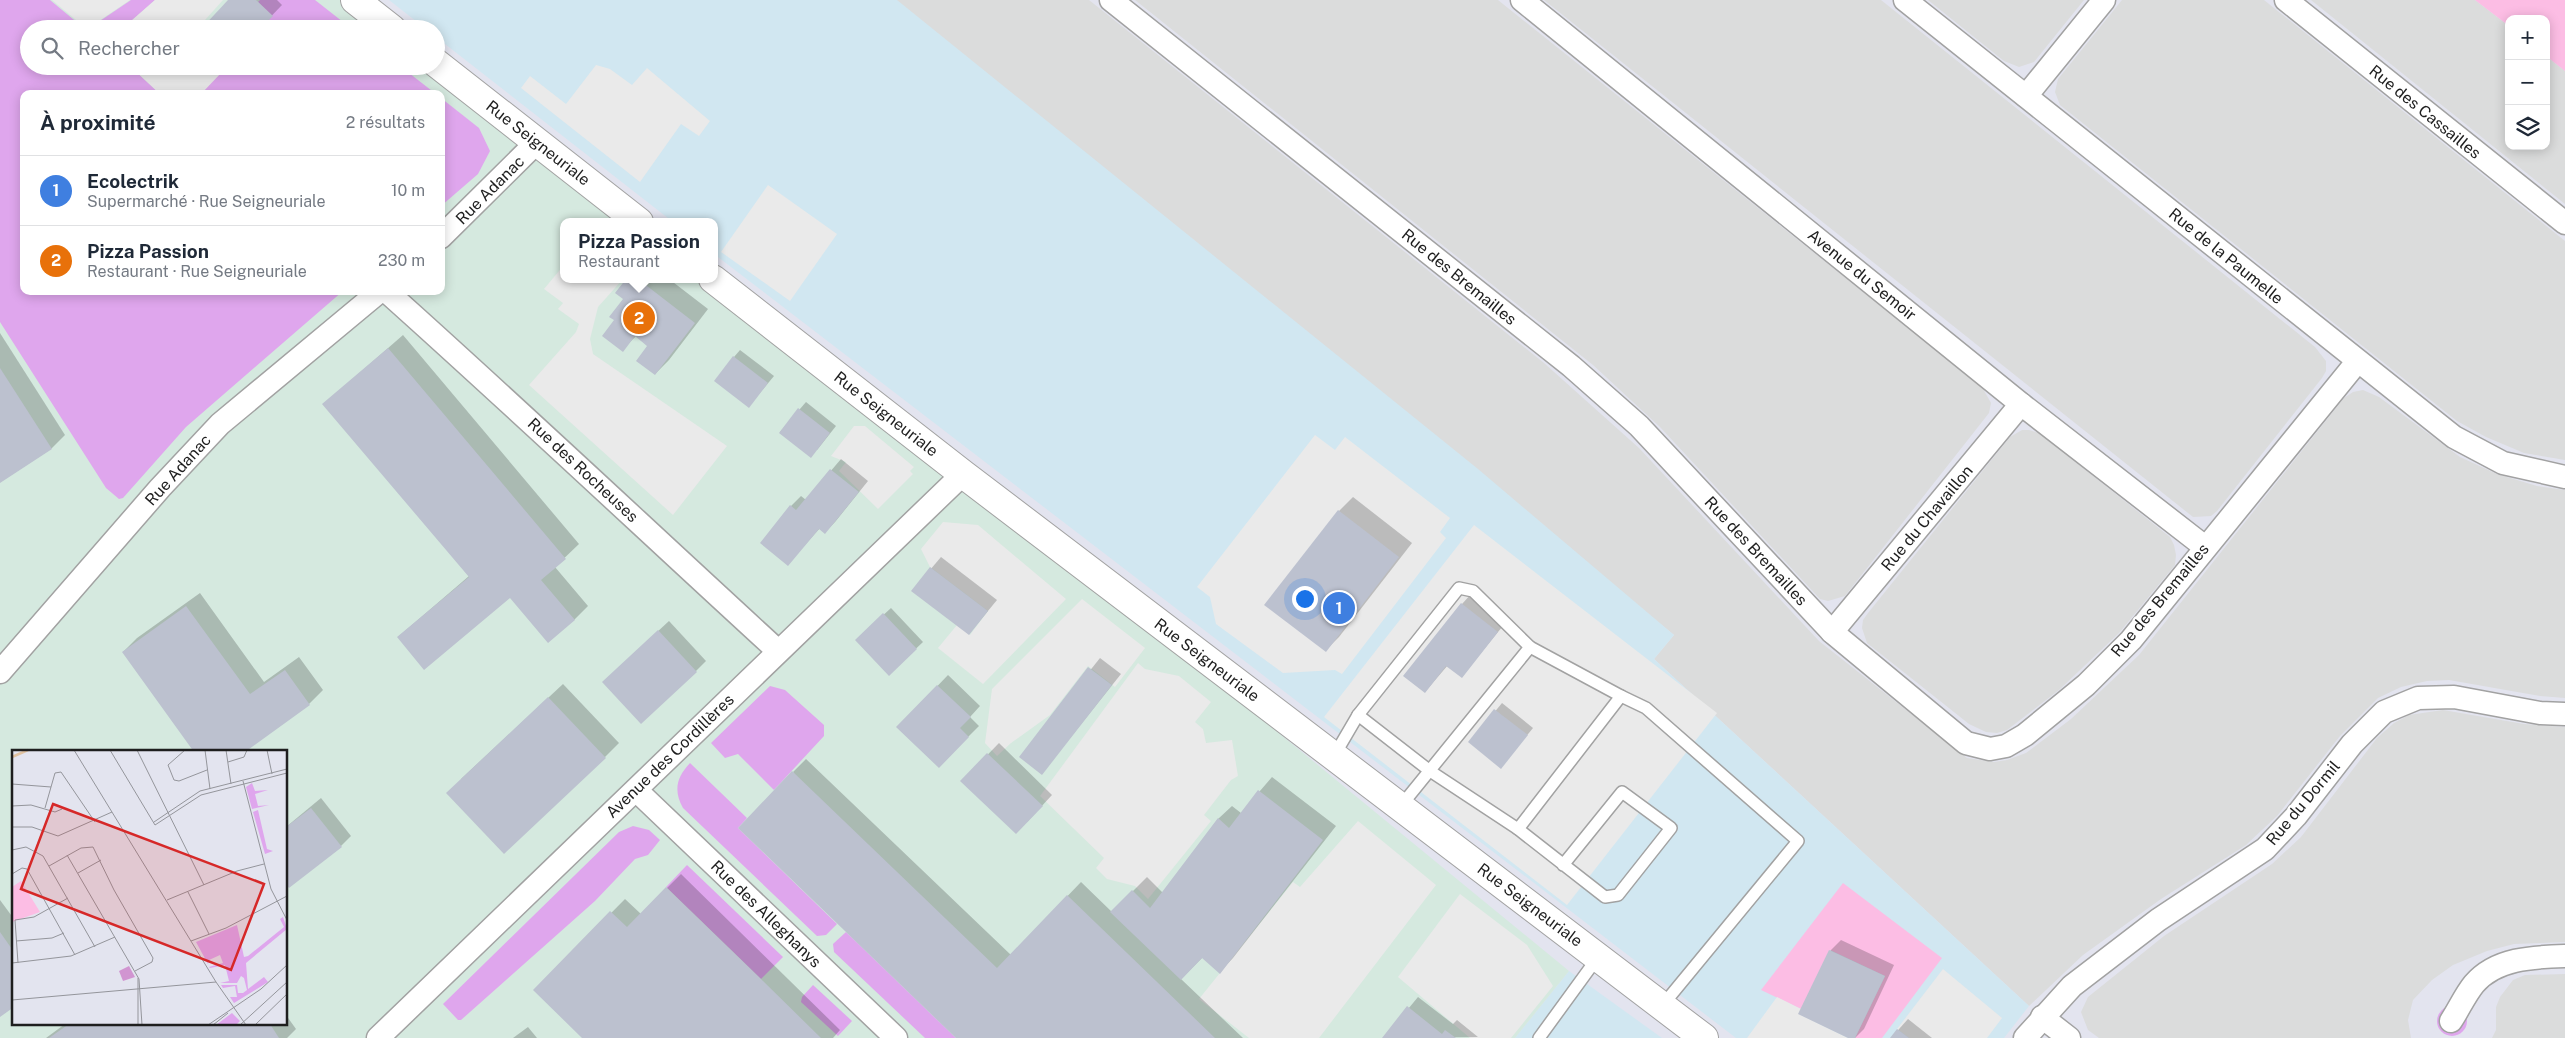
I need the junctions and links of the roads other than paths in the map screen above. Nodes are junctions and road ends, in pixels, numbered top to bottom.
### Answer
1 (355, 0) edge
2 (1111, 0) edge
3 (1522, 0) edge
4 (1905, 0) edge
5 (2104, 0) edge
6 (2286, 0) edge
7 (381, 20) edge
8 (445, 70) edge
9 (2026, 96) junction
10 (538, 142) junction
11 (634, 218) edge
12 (2565, 223) edge
13 (445, 233) edge
14 (718, 283) edge
15 (375, 295) edge
16 (390, 295) edge
17 (2357, 362) junction
18 (2022, 404) junction
19 (962, 474) junction
20 (2565, 477) edge
21 (2205, 547) junction
22 (1832, 632) junction
23 (1530, 647) junction
24 (778, 650) junction
25 (0, 672) edge
26 (1621, 696) junction
27 (2565, 714) edge
28 (1358, 715) junction
29 (1334, 756) junction
30 (1430, 770) junction
31 (636, 790) junction
32 (1400, 807) junction
33 (1518, 830) junction
34 (1564, 865) junction
35 (2565, 956) edge
36 (1598, 957) junction
37 (1662, 1006) junction
38 (2042, 1017) junction
39 (2451, 1021) dead end
40 (1691, 1034) edge
41 (378, 1038) edge
42 (896, 1038) edge
43 (1539, 1038) edge
44 (2025, 1038) edge
45 (2069, 1038) edge

1 - 7 street
2 - 22 street, Rue des Bremailles
3 - 18 street, Avenue du Semoir
4 - 9 street, Rue de la Paumelle
5 - 9 street
6 - 12 street, Rue des Cassailles
8 - 10 street, Rue Seigneuriale
9 - 17 street, Rue de la Paumelle
10 - 11 street, Rue Seigneuriale
10 - 13 street, Rue Adanac
14 - 19 street, Rue Seigneuriale
15 - 25 street, Rue Adanac
16 - 24 street, Rue des Rocheuses
17 - 20 street, Rue de la Paumelle
17 - 21 street, Rue des Bremailles
18 - 21 street, Avenue du Semoir
18 - 22 street, Rue du Chavaillon
19 - 24 street, Avenue des Cordillères
19 - 29 street, Rue Seigneuriale
21 - 22 street, Rue des Bremailles
23 - 26 lane
23 - 28 lane
23 - 30 lane
24 - 31 street, Avenue des Cordillères
26 - 33 lane
26 - 37 lane
27 - 38 street, Rue du Dormil
28 - 29 lane
28 - 30 lane
29 - 32 street, Rue Seigneuriale
30 - 32 lane
30 - 33 lane
31 - 41 street, Avenue des Cordillères
31 - 42 street, Rue des Alleghanys
32 - 36 street, Rue Seigneuriale
33 - 34 lane
34 - 34 lane
35 - 39 street
36 - 37 street, Rue Seigneuriale
36 - 43 lane
37 - 40 street, Rue Seigneuriale
38 - 44 street, Rue du Dormil
38 - 45 street

